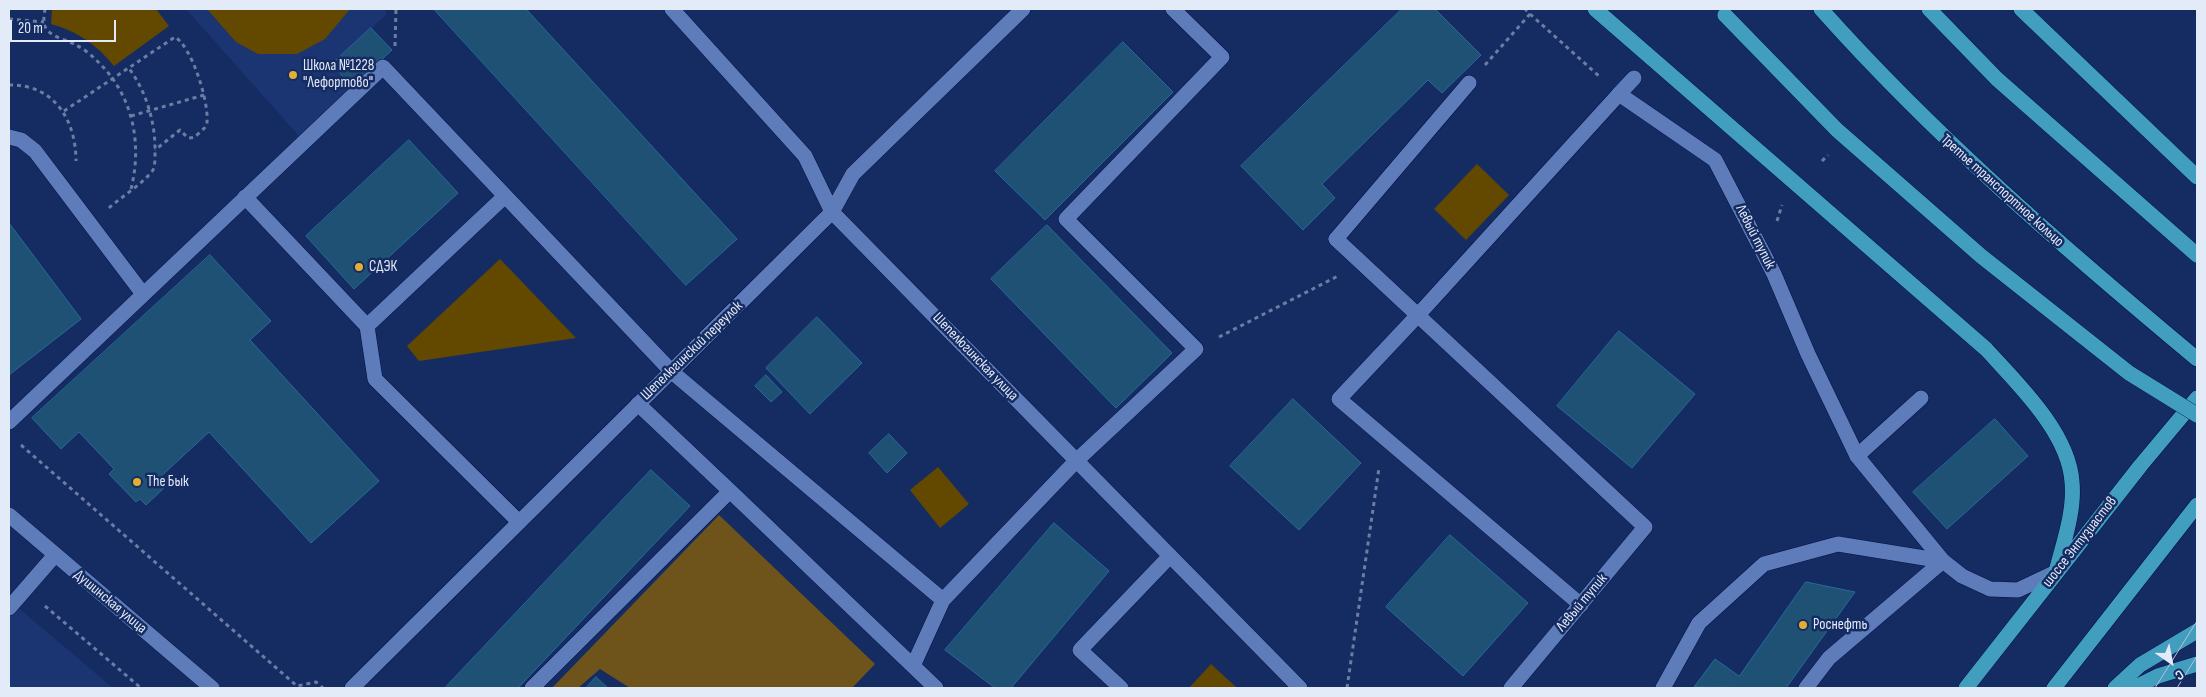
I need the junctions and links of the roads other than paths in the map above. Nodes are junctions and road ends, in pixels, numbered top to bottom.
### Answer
1 (672, 9) edge
2 (1023, 9) edge
3 (1173, 9) edge
4 (1595, 9) edge
5 (1820, 9) edge
6 (1928, 9) edge
7 (2021, 9) edge
8 (1723, 12) edge
9 (1634, 78) dead end
10 (1469, 83) road end
11 (1619, 94) junction
12 (9, 137) edge
13 (2197, 177) edge
14 (245, 197) junction
15 (504, 197) junction
16 (832, 212) junction
17 (2197, 255) edge
18 (143, 294) junction
19 (1418, 315) junction
20 (366, 326) junction
21 (2197, 359) edge
22 (672, 372) junction
23 (1921, 398) dead end
24 (2197, 398) edge
25 (638, 404) junction
26 (2197, 415) edge
27 (9, 422) edge
28 (1857, 456) junction
29 (1076, 461) junction
30 (730, 491) junction
31 (2197, 505) edge
32 (9, 515) edge
33 (519, 522) junction
34 (55, 555) junction
35 (1170, 556) junction
36 (1943, 561) junction
37 (2056, 572) junction
38 (943, 600) junction
39 (1580, 605) junction
40 (9, 608) edge
41 (2197, 631) edge
42 (2197, 664) edge
43 (913, 666) junction
44 (212, 688) edge
45 (352, 688) edge
46 (532, 688) edge
47 (936, 688) edge
48 (1121, 688) edge
49 (1300, 688) edge
50 (1511, 688) edge
51 (1664, 688) edge
52 (1806, 688) edge
53 (1966, 688) edge
54 (2054, 688) edge
55 (2115, 688) edge
56 (2134, 688) edge

1 - 16 street, Шепелюгинская улица
2 - 16 street, Шепелюгинский переулок
3 - 29 street
4 - 37 main road
5 - 21 main road, Третье транспортное кольцо
6 - 17 main road
7 - 13 main road
8 - 26 main road, bridge
9 - 11 street
10 - 19 street, Левый тупик
11 - 19 street
11 - 28 street, Левый тупик
12 - 18 street
14 - 15 street
14 - 18 street
14 - 20 street
15 - 20 street
15 - 22 street
16 - 22 street, Шепелюгинский переулок
16 - 29 street, Шепелюгинская улица
18 - 27 street
19 - 39 street, Левый тупик
19 - 39 street
20 - 33 street
22 - 25 street, Шепелюгинский переулок
22 - 38 street
23 - 28 street
24 - 37 main road, шоссе Энтузиастов
25 - 30 street
25 - 33 street, Шепелюгинский переулок
28 - 36 street, Левый тупик
29 - 35 street, Шепелюгинская улица
29 - 38 street
30 - 43 street
30 - 46 street
31 - 54 main road
32 - 34 street, Душинская улица
33 - 45 street, Шепелюгинский переулок
34 - 40 street
34 - 44 street, Душинская улица
35 - 48 street
35 - 49 street, Шепелюгинская улица
36 - 37 street, Левый тупик
36 - 51 street
36 - 52 street
37 - 53 main road, шоссе Энтузиастов
38 - 43 street
39 - 50 street, Левый тупик
41 - 55 main road
42 - 56 main road
43 - 47 street

